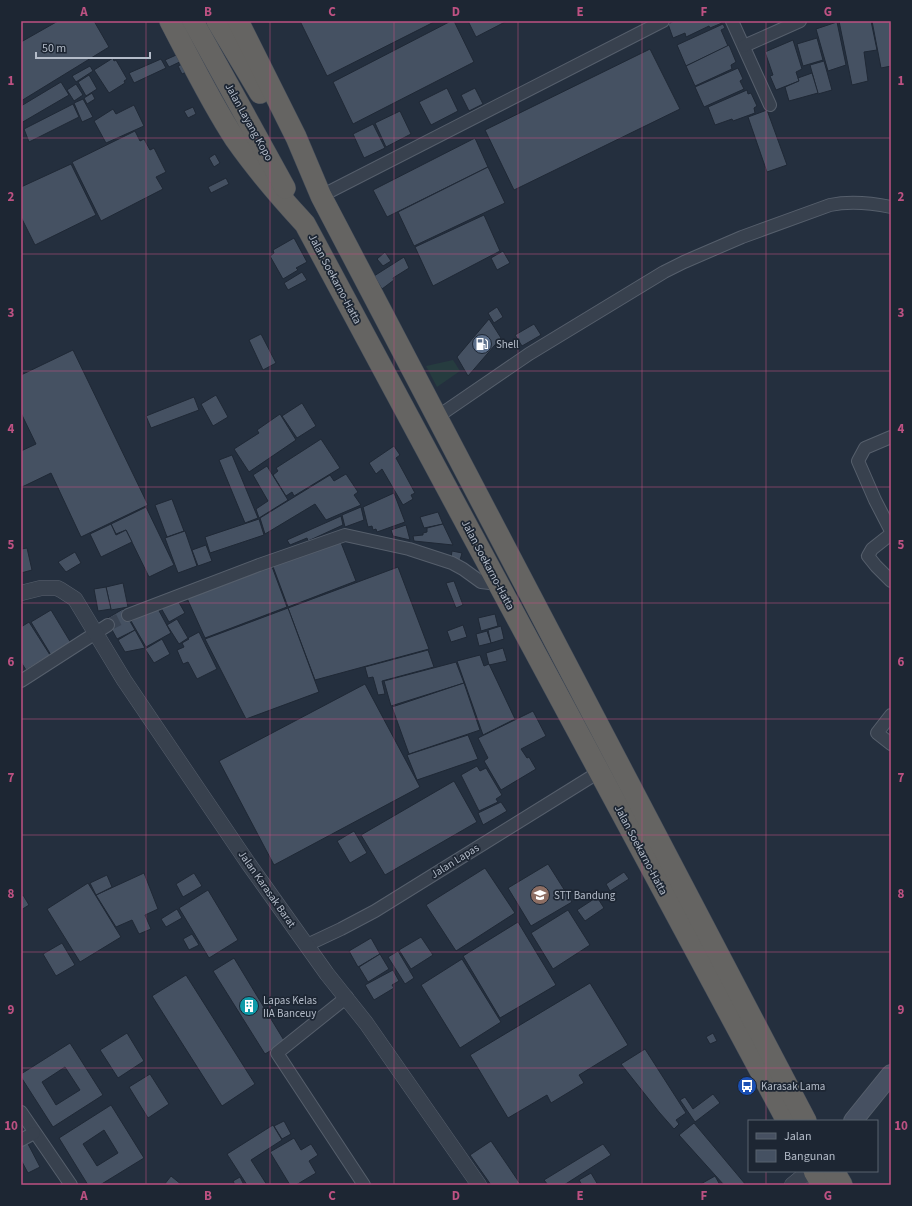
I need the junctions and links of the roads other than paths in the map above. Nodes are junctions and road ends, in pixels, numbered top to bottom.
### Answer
1 (170, 21) edge
2 (217, 21) edge
3 (238, 21) edge
4 (663, 21) edge
5 (732, 21) edge
6 (800, 21) edge
7 (197, 28) edge
8 (744, 46) junction
9 (770, 105) dead end
10 (321, 196) junction
11 (891, 207) edge
12 (305, 224) junction
13 (437, 418) junction
14 (891, 437) edge
15 (891, 531) edge
16 (891, 534) edge
17 (891, 581) edge
18 (498, 584) junction
19 (21, 593) edge
20 (128, 615) tunnel mouth
21 (108, 625) tunnel mouth
22 (95, 633) junction
23 (21, 681) edge
24 (891, 715) edge
25 (891, 744) edge
26 (599, 772) junction
27 (307, 945) junction
28 (347, 997) junction
29 (891, 1074) edge
30 (21, 1112) edge
31 (786, 1120) edge
32 (805, 1120) edge
33 (854, 1120) edge
34 (34, 1133) junction
35 (21, 1140) edge
36 (807, 1172) edge
37 (815, 1172) edge
38 (835, 1172) edge
39 (71, 1185) edge
40 (364, 1185) edge
41 (479, 1185) edge
42 (792, 1185) edge
43 (822, 1185) edge
44 (842, 1185) edge

1 - 12 highway, Jalan Soekarno-Hatta
2 - 10 highway, Jalan Layang Kopo
3 - 10 highway, Jalan Soekarno-Hatta
4 - 10 street
5 - 8 street
6 - 8 street
7 - 12 highway, Jalan Layang Kopo
8 - 9 street
10 - 13 highway, Jalan Soekarno-Hatta
11 - 13 street
12 - 18 highway, Jalan Soekarno-Hatta
13 - 32 highway, Jalan Soekarno-Hatta
14 - 15 street
16 - 17 street
18 - 20 street
18 - 26 highway, Jalan Soekarno-Hatta
19 - 22 street, Jalan Karasak Barat
21 - 22 street
22 - 23 street
22 - 27 street, Jalan Karasak Barat
24 - 25 street
26 - 27 street, Jalan Lapas
26 - 31 highway, Jalan Soekarno-Hatta
27 - 28 street, Jalan Karasak Barat
28 - 40 street
28 - 41 street, Jalan Karasak Barat
29 - 33 main road
30 - 34 street
34 - 35 street
34 - 39 street
36 - 42 street
37 - 43 highway
38 - 44 highway

